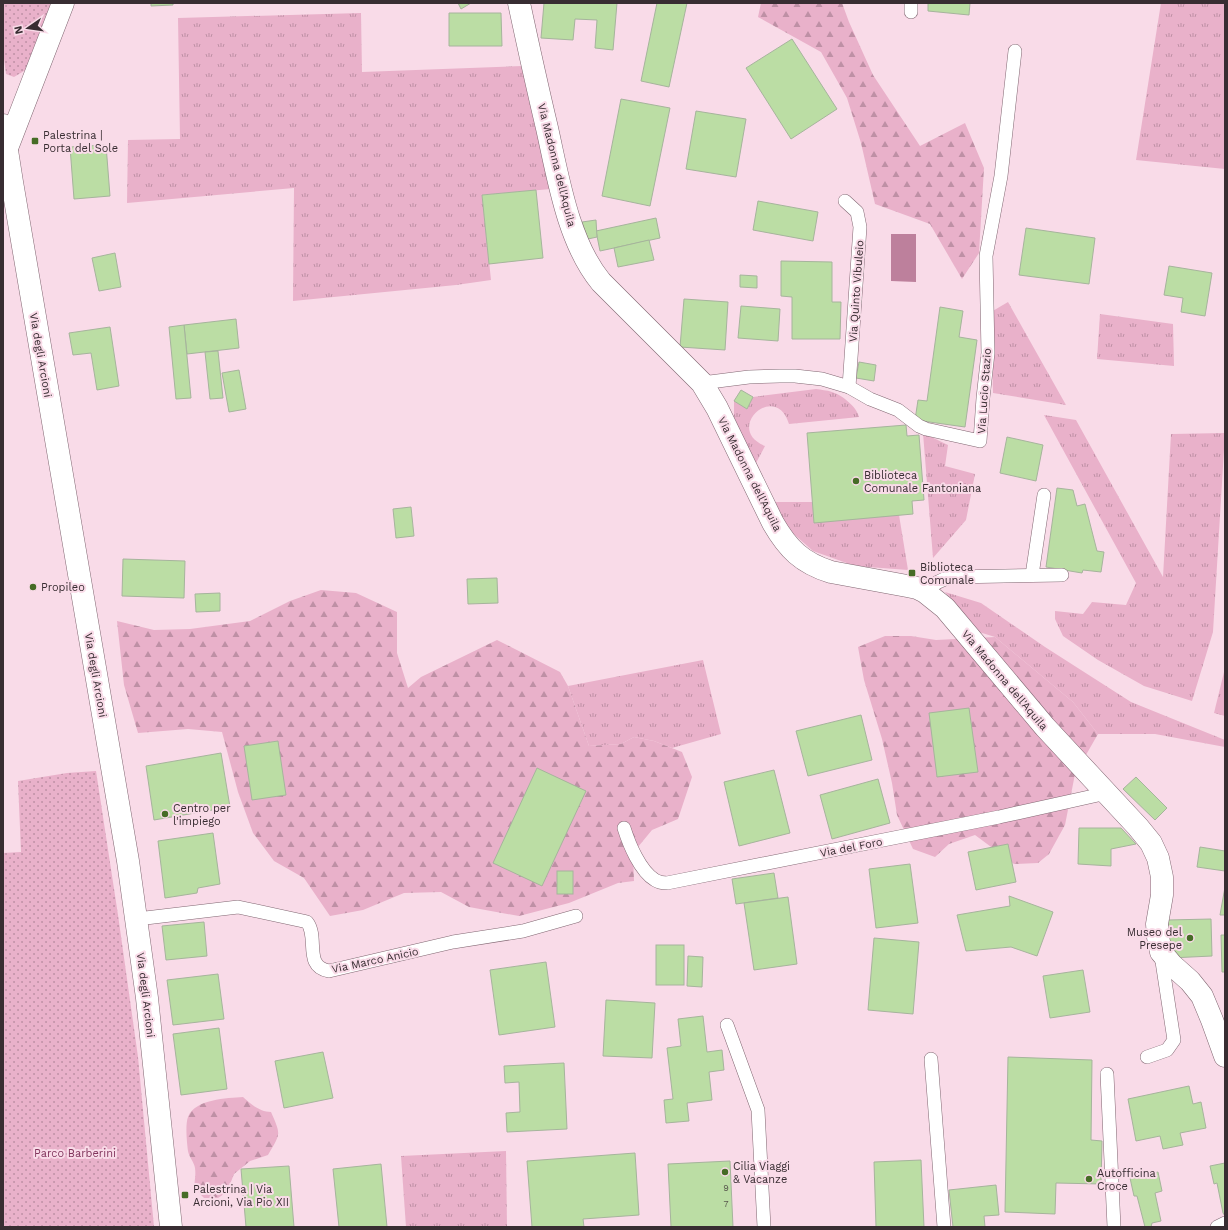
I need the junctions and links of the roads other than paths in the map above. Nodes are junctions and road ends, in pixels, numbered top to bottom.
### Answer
1 (63, 3) edge
2 (519, 3) edge
3 (1016, 50) dead end
4 (3, 125) edge
5 (6, 149) junction
6 (845, 201) dead end
7 (702, 382) junction
8 (849, 387) junction
9 (1044, 495) dead end
10 (1032, 575) junction
11 (1062, 575) dead end
12 (925, 592) junction
13 (1107, 793) junction
14 (624, 828) dead end
15 (576, 916) dead end
16 (136, 919) junction
17 (1159, 945) junction
18 (727, 1025) dead end
19 (1225, 1056) edge
20 (1147, 1057) dead end
21 (931, 1060) dead end
22 (1107, 1074) dead end
23 (1225, 1223) edge
24 (171, 1227) edge
25 (764, 1227) edge
26 (944, 1227) edge
27 (1114, 1227) edge
28 (1217, 1227) edge

1 - 5 street
2 - 7 street, Via Madonna dell'Aquila
3 - 8 lane, Via Lucio Stazio
4 - 5 street, Via degli Arcioni
5 - 16 street, Via degli Arcioni
6 - 8 lane, Via Quinto Vibuleio
7 - 8 lane, Via Lucio Stazio
7 - 12 street, Via Madonna dell'Aquila
9 - 10 lane
10 - 11 lane
10 - 12 lane
12 - 13 street, Via Madonna dell'Aquila
13 - 14 lane, Via del Foro
13 - 17 street, Via Madonna dell'Aquila
15 - 16 lane, Via Marco Anicio
16 - 24 street, Via degli Arcioni
17 - 19 street, Via Madonna dell'Aquila
17 - 20 lane
18 - 25 lane
21 - 26 lane
22 - 27 lane
23 - 28 lane

